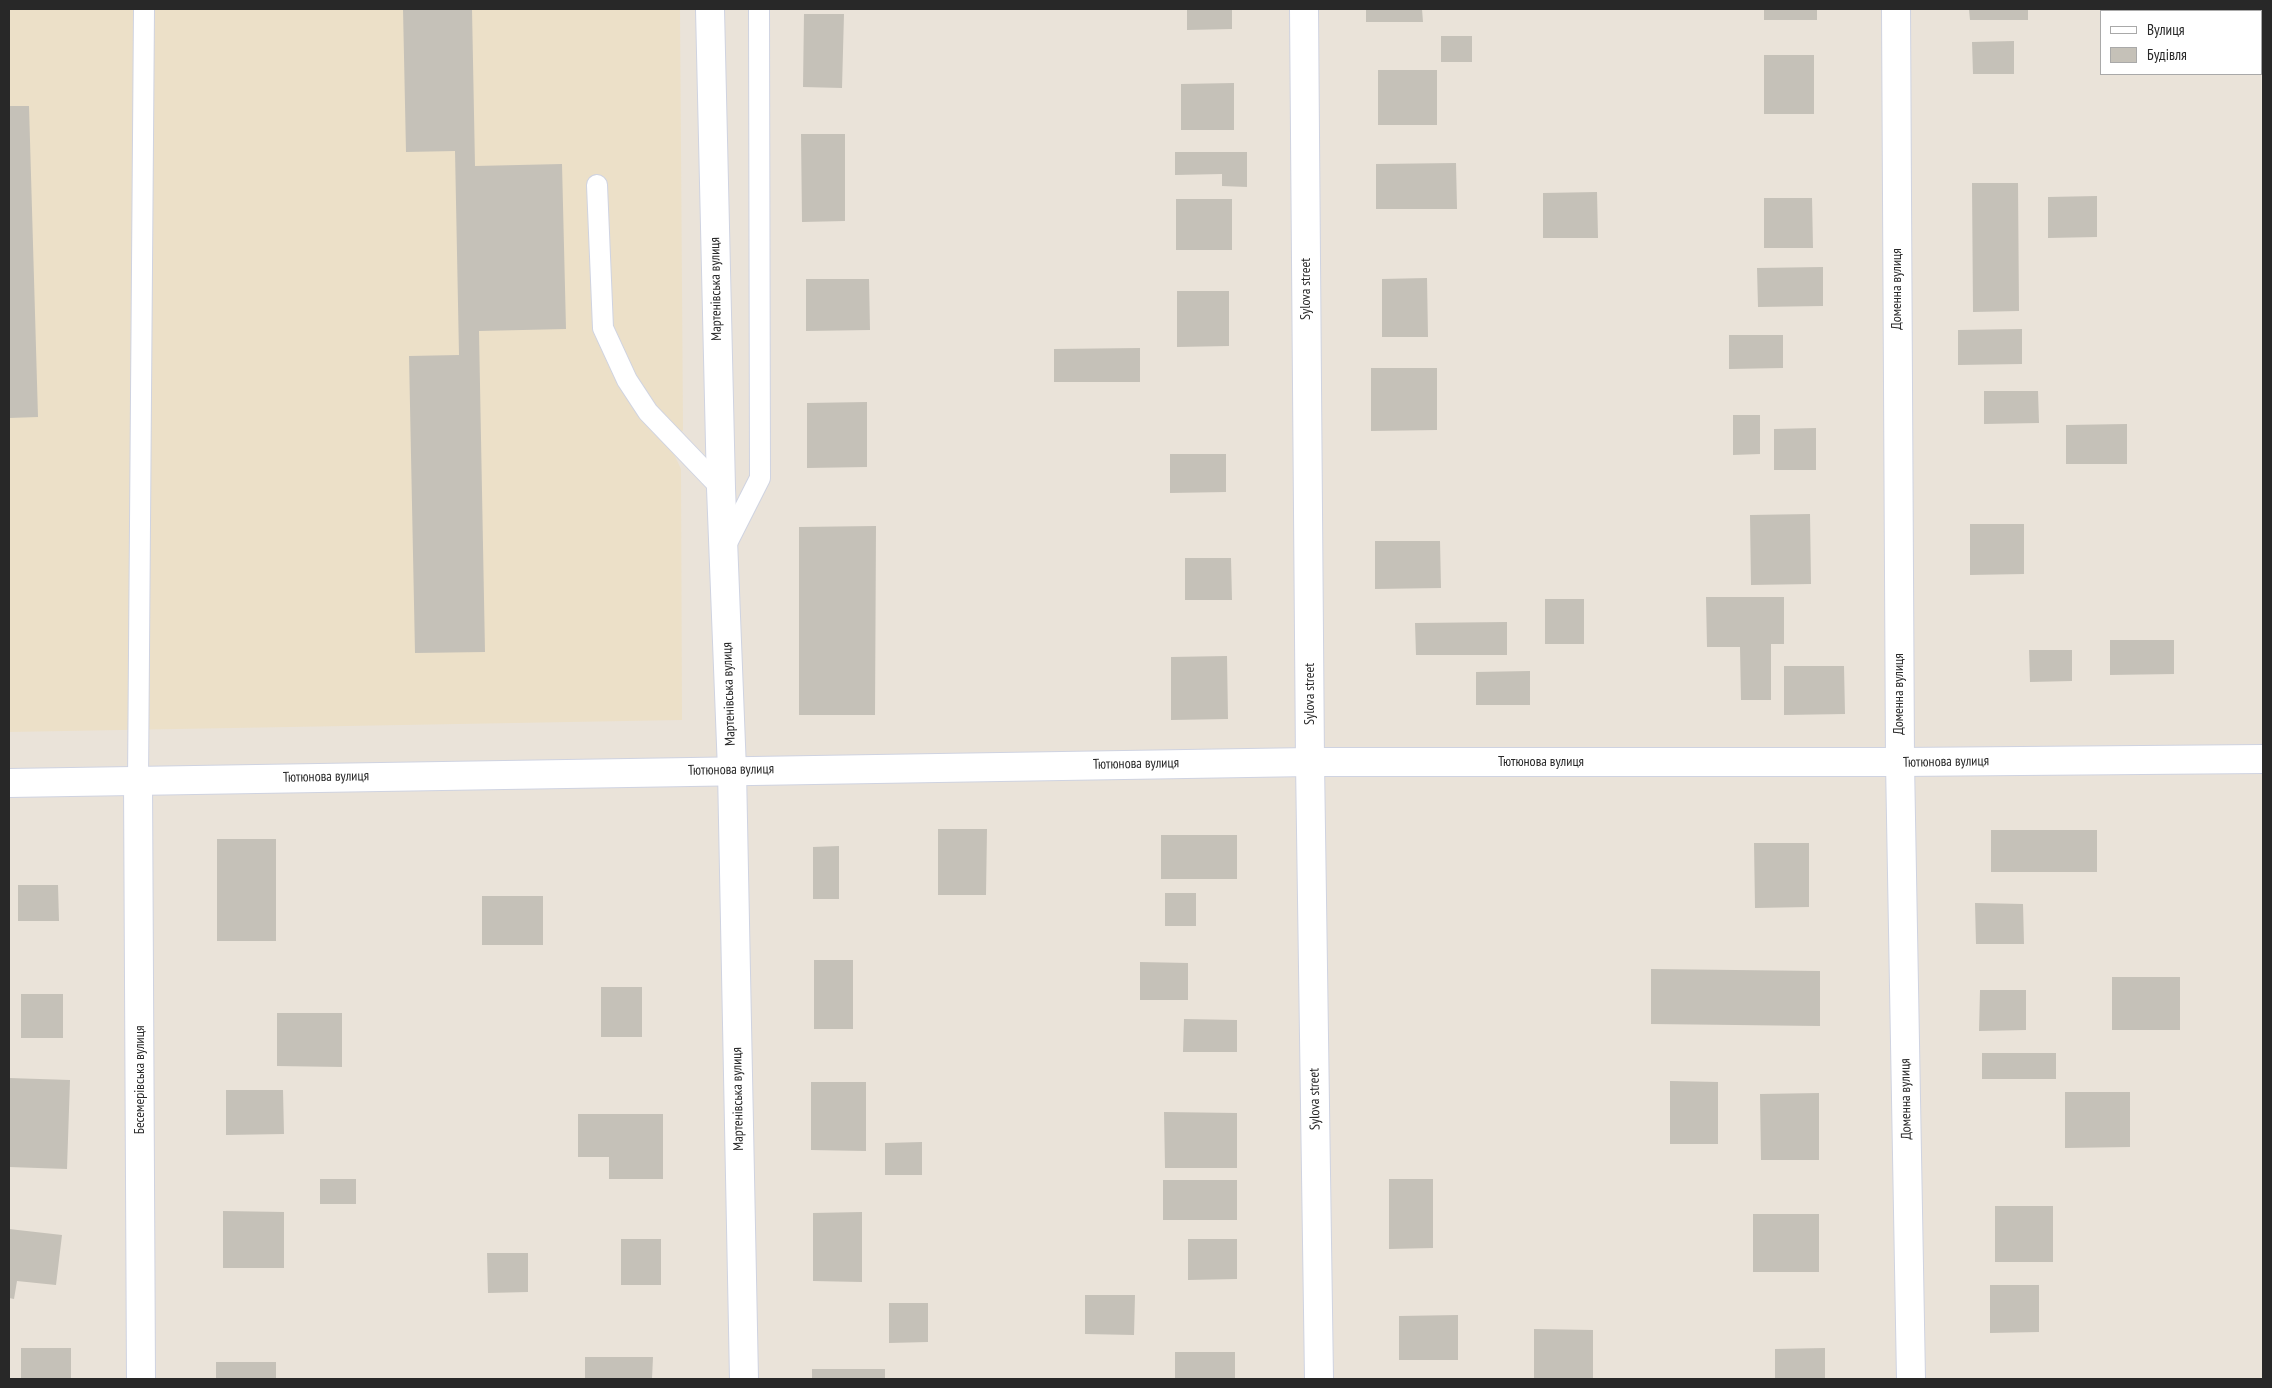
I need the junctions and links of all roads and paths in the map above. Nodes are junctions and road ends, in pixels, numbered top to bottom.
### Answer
1 (144, 9) edge
2 (710, 9) edge
3 (759, 9) edge
4 (1304, 9) edge
5 (1896, 9) edge
6 (597, 185) dead end
7 (721, 488) junction
8 (724, 549) junction
9 (2263, 759) edge
10 (1310, 762) junction
11 (1900, 762) junction
12 (732, 770) junction
13 (138, 781) junction
14 (9, 783) edge
15 (141, 1379) edge
16 (744, 1379) edge
17 (1319, 1379) edge
18 (1911, 1379) edge

1 - 13 lane
2 - 7 street, Мартенівська вулиця
3 - 8 lane
4 - 10 street, Sylova street
5 - 11 street, Доменна вулиця
6 - 7 lane
7 - 8 street, Мартенівська вулиця
8 - 12 street, Мартенівська вулиця
9 - 11 street, Тютюнова вулиця
10 - 11 street, Тютюнова вулиця
10 - 12 street, Тютюнова вулиця
10 - 17 street, Sylova street
11 - 18 street, Доменна вулиця
12 - 13 street, Тютюнова вулиця
12 - 16 street, Мартенівська вулиця
13 - 14 street, Тютюнова вулиця
13 - 15 street, Бесемерівська вулиця

